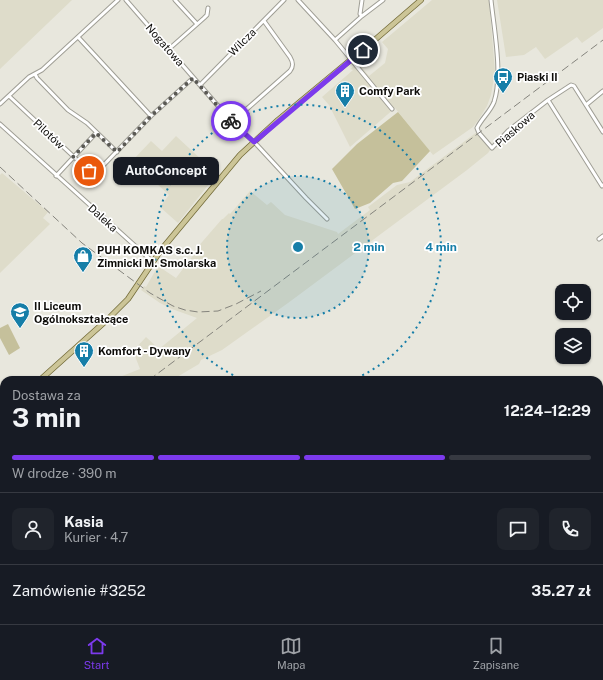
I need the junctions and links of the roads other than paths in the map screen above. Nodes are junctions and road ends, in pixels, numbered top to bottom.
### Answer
1 (118, 0) edge
2 (126, 0) edge
3 (175, 0) edge
4 (284, 0) edge
5 (298, 0) edge
6 (362, 0) edge
7 (384, 0) edge
8 (421, 0) edge
9 (491, 0) edge
10 (208, 8) dead end
11 (362, 16) junction
12 (264, 20) junction
13 (197, 24) junction
14 (78, 37) junction
15 (335, 40) junction
16 (169, 49) junction
17 (351, 60) junction
18 (35, 74) junction
19 (193, 78) junction
20 (200, 85) junction
21 (603, 91) edge
22 (9, 96) junction
23 (548, 100) junction
24 (0, 104) edge
25 (586, 105) junction
26 (392, 109) dead end
27 (151, 116) junction
28 (232, 122) junction
29 (0, 124) edge
30 (603, 132) edge
31 (96, 133) junction
32 (254, 142) junction
33 (117, 152) junction
34 (73, 157) junction
35 (89, 171) dead end
36 (56, 176) junction
37 (92, 176) dead end
38 (603, 185) edge
39 (327, 218) dead end
40 (603, 236) edge
41 (599, 239) dead end
42 (153, 262) junction
43 (44, 376) edge

1 - 14 street
2 - 16 street, Nogatowa
3 - 13 street
4 - 12 street, Wilcza
5 - 15 street
6 - 11 street
7 - 11 street
8 - 17 main road
9 - 23 street, Piaskowa
10 - 13 street
11 - 15 street
12 - 20 street, Wilcza
12 - 28 street
13 - 16 street
14 - 18 street
14 - 27 street
15 - 17 street
16 - 19 street, Nogatowa
17 - 26 street
17 - 32 main road
18 - 22 street
18 - 31 street
19 - 20 street, Nogatowa
19 - 27 street
20 - 28 street, Nogatowa
21 - 25 street
22 - 24 street
22 - 34 street, Pilotów
23 - 25 street, Piaskowa
23 - 38 street
25 - 30 street
27 - 33 street
28 - 32 street, Nogatowa
29 - 36 street, Daleka
31 - 33 street
31 - 34 street
32 - 39 street, Nogatowa
32 - 42 main road
33 - 37 street
34 - 35 street, Pilotów
34 - 36 street
36 - 42 street, Daleka
40 - 41 street
42 - 43 main road

